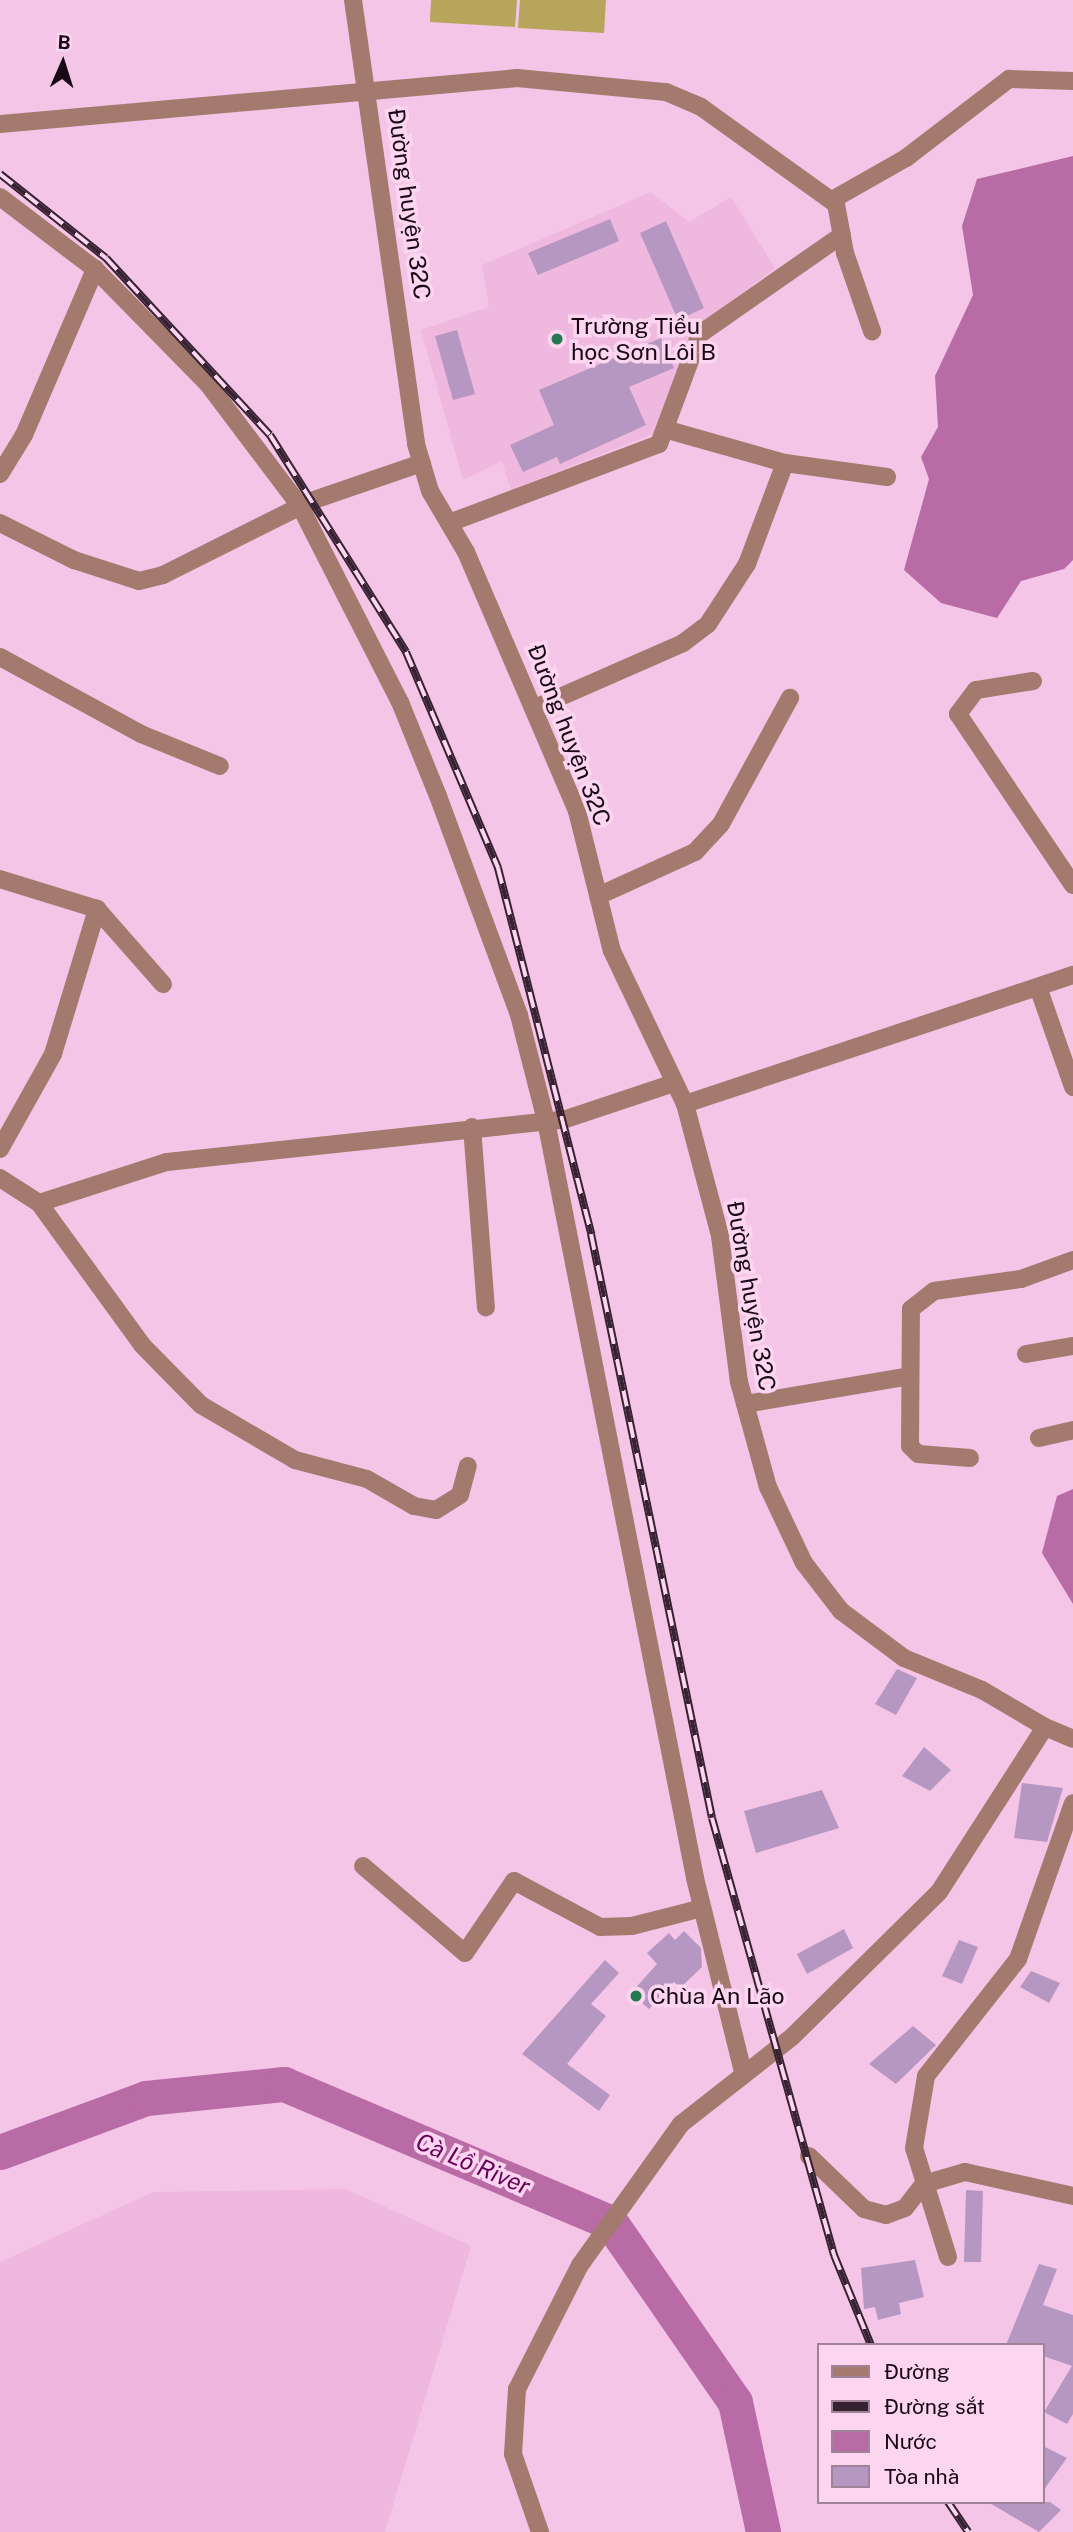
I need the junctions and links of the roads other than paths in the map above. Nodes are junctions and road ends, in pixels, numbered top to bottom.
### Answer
1 (353, 0) edge
2 (1073, 81) edge
3 (369, 92) junction
4 (0, 124) edge
5 (0, 197) edge
6 (832, 200) junction
7 (842, 235) junction
8 (95, 269) junction
9 (872, 331) dead end
10 (668, 430) junction
11 (422, 463) junction
12 (785, 463) junction
13 (0, 474) edge
14 (887, 477) dead end
15 (300, 506) junction
16 (0, 523) edge
17 (449, 523) junction
18 (0, 657) edge
19 (1033, 681) dead end
20 (790, 698) dead end
21 (535, 708) junction
22 (220, 766) dead end
23 (0, 879) edge
24 (1073, 885) edge
25 (598, 896) junction
26 (97, 909) junction
27 (1073, 975) edge
28 (163, 984) dead end
29 (1038, 987) junction
30 (674, 1083) junction
31 (1073, 1087) edge
32 (685, 1104) junction
33 (546, 1121) junction
34 (472, 1127) junction
35 (0, 1149) edge
36 (0, 1178) edge
37 (39, 1203) junction
38 (1073, 1260) edge
39 (486, 1307) dead end
40 (1073, 1346) edge
41 (1026, 1354) dead end
42 (910, 1376) junction
43 (745, 1404) junction
44 (1073, 1430) edge
45 (1039, 1438) dead end
46 (970, 1458) dead end
47 (468, 1466) dead end
48 (1045, 1727) junction
49 (1073, 1739) edge
50 (1073, 1803) edge
51 (363, 1866) dead end
52 (702, 1908) junction
53 (743, 2072) junction
54 (809, 2156) dead end
55 (924, 2184) junction
56 (1073, 2196) edge
57 (948, 2257) dead end
58 (540, 2532) edge

1 - 3 street, Đường huyện 32C
2 - 6 street
3 - 4 street
3 - 6 street
3 - 11 street, Đường huyện 32C
5 - 8 street
6 - 7 street
7 - 9 street
7 - 10 street
8 - 13 street
8 - 15 street
10 - 12 street
10 - 17 street
11 - 15 street
11 - 17 street, Đường huyện 32C
12 - 14 street
12 - 21 street
15 - 16 street
15 - 33 street
17 - 21 street, Đường huyện 32C
18 - 22 street
19 - 24 street
20 - 25 street
21 - 25 street, Đường huyện 32C
23 - 26 street
25 - 30 street, Đường huyện 32C
26 - 28 street
26 - 35 street
27 - 29 street
29 - 31 street
29 - 32 street
30 - 32 street, Đường huyện 32C
30 - 33 street
32 - 43 street, Đường huyện 32C
33 - 34 street
33 - 52 street
34 - 37 street
34 - 39 street
36 - 37 street
37 - 47 street
38 - 42 street
40 - 41 street
42 - 43 street
42 - 46 street
43 - 48 street, Đường huyện 32C
44 - 45 street
48 - 49 street, Đường huyện 32C
48 - 53 street
50 - 55 street
51 - 52 street
52 - 53 street
53 - 58 street
54 - 55 street
55 - 56 street
55 - 57 street

